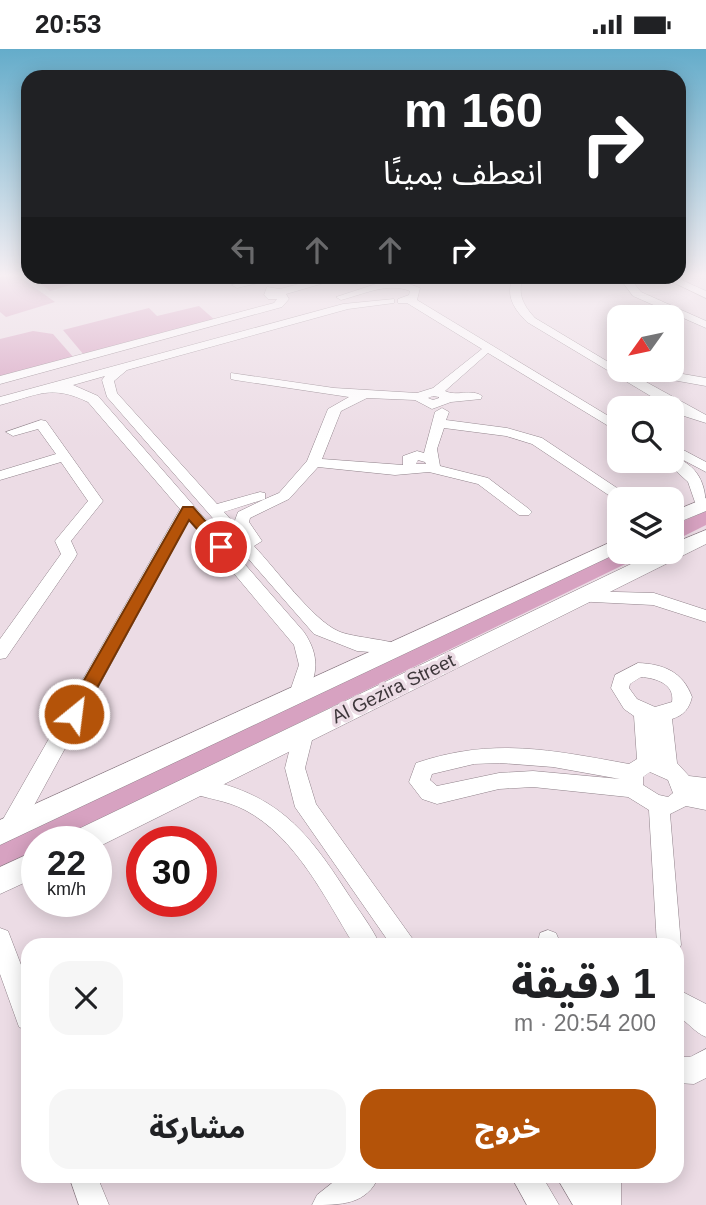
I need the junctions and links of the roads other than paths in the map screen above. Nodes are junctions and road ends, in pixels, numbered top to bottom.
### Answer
1 (182, 331) edge
2 (231, 331) edge
3 (245, 331) edge
4 (477, 331) edge
5 (551, 331) edge
6 (461, 332) joint
7 (482, 353) junction
8 (590, 357) junction
9 (607, 362) edge
10 (499, 363) junction
11 (123, 367) junction
12 (466, 367) junction
13 (235, 376) dead end
14 (536, 377) junction
15 (0, 380) edge
16 (684, 380) edge
17 (646, 382) edge
18 (706, 383) edge
19 (644, 387) junction
20 (46, 388) junction
21 (319, 390) junction
22 (0, 391) edge
23 (366, 393) junction
24 (111, 394) junction
25 (476, 396) dead end
26 (93, 399) junction
27 (436, 399) junction
28 (0, 401) edge
29 (607, 408) edge
30 (335, 409) junction
31 (508, 417) dead end
32 (607, 421) edge
33 (706, 421) edge
34 (438, 423) junction
35 (13, 432) dead end
36 (507, 432) junction
37 (64, 456) junction
38 (315, 459) junction
39 (684, 460) edge
40 (411, 462) junction
41 (431, 463) junction
42 (684, 467) edge
43 (706, 468) edge
44 (0, 476) edge
45 (293, 484) junction
46 (607, 488) edge
47 (704, 505) edge
48 (188, 509) junction
49 (215, 510) junction
50 (524, 512) dead end
51 (684, 514) edge
52 (706, 536) edge
53 (607, 550) edge
54 (255, 558) junction
55 (579, 597) junction
56 (305, 614) junction
57 (706, 616) edge
58 (286, 622) junction
59 (397, 648) junction
60 (0, 653) edge
61 (298, 694) junction
62 (652, 713) dead end
63 (304, 732) junction
64 (645, 773) junction
65 (195, 786) junction
66 (706, 787) edge
67 (683, 790) junction
68 (706, 801) edge
69 (659, 806) junction
70 (316, 821) junction
71 (112, 826) edge
72 (5, 830) edge
73 (292, 833) junction
74 (21, 871) edge
75 (0, 881) edge
76 (363, 938) edge
77 (400, 938) edge
78 (668, 938) edge
79 (0, 939) edge
80 (21, 998) edge
81 (684, 1006) edge
82 (706, 1024) edge
83 (706, 1062) edge
84 (684, 1072) edge
85 (86, 1183) edge
86 (356, 1183) edge
87 (530, 1183) edge
88 (575, 1183) edge
89 (607, 1183) edge
90 (94, 1205) edge
91 (327, 1205) edge
92 (544, 1205) edge
93 (591, 1205) edge
94 (606, 1205) edge

1 - 15 street
2 - 22 street
3 - 11 street
4 - 29 street
5 - 8 street
6 - 7 street
6 - 14 street
7 - 10 street
7 - 12 street
8 - 9 street
8 - 19 street
10 - 12 street
10 - 14 street
11 - 20 street
11 - 24 street
12 - 27 street
13 - 21 street
14 - 32 street
16 - 18 street
17 - 19 street
19 - 33 street
20 - 26 street
20 - 28 street
21 - 23 street
21 - 30 street
23 - 27 street
23 - 30 street
24 - 26 street
24 - 49 street
25 - 27 street
26 - 48 street
27 - 34 street
27 - 40 street
30 - 38 street
31 - 36 street
34 - 36 street
34 - 41 street
35 - 37 street
36 - 46 street
37 - 44 street
37 - 60 street
38 - 40 street
38 - 45 street
39 - 43 street
40 - 41 street
41 - 50 street
42 - 47 street
45 - 49 street
45 - 54 street
47 - 51 main road
48 - 58 street
48 - 72 street
49 - 54 street
52 - 55 main road, Al Gezira Street
53 - 59 main road, Al Gezira Street
54 - 56 street
55 - 57 street
55 - 63 main road, Al Gezira Street
56 - 58 street
56 - 59 street
58 - 61 street
59 - 61 main road, Al Gezira Street
61 - 72 main road, Al Gezira Street
62 - 64 street
63 - 65 main road, Al Gezira Street
63 - 70 street
64 - 64 street
64 - 67 street
64 - 69 street
65 - 71 main road, Al Gezira Street
65 - 73 street
66 - 67 street
67 - 68 street
67 - 69 street
69 - 78 street
70 - 73 street
70 - 77 street
73 - 76 street
74 - 75 main road
79 - 80 street
81 - 82 street
83 - 84 street
85 - 90 street
86 - 91 street
87 - 92 street
88 - 93 street
89 - 94 street

